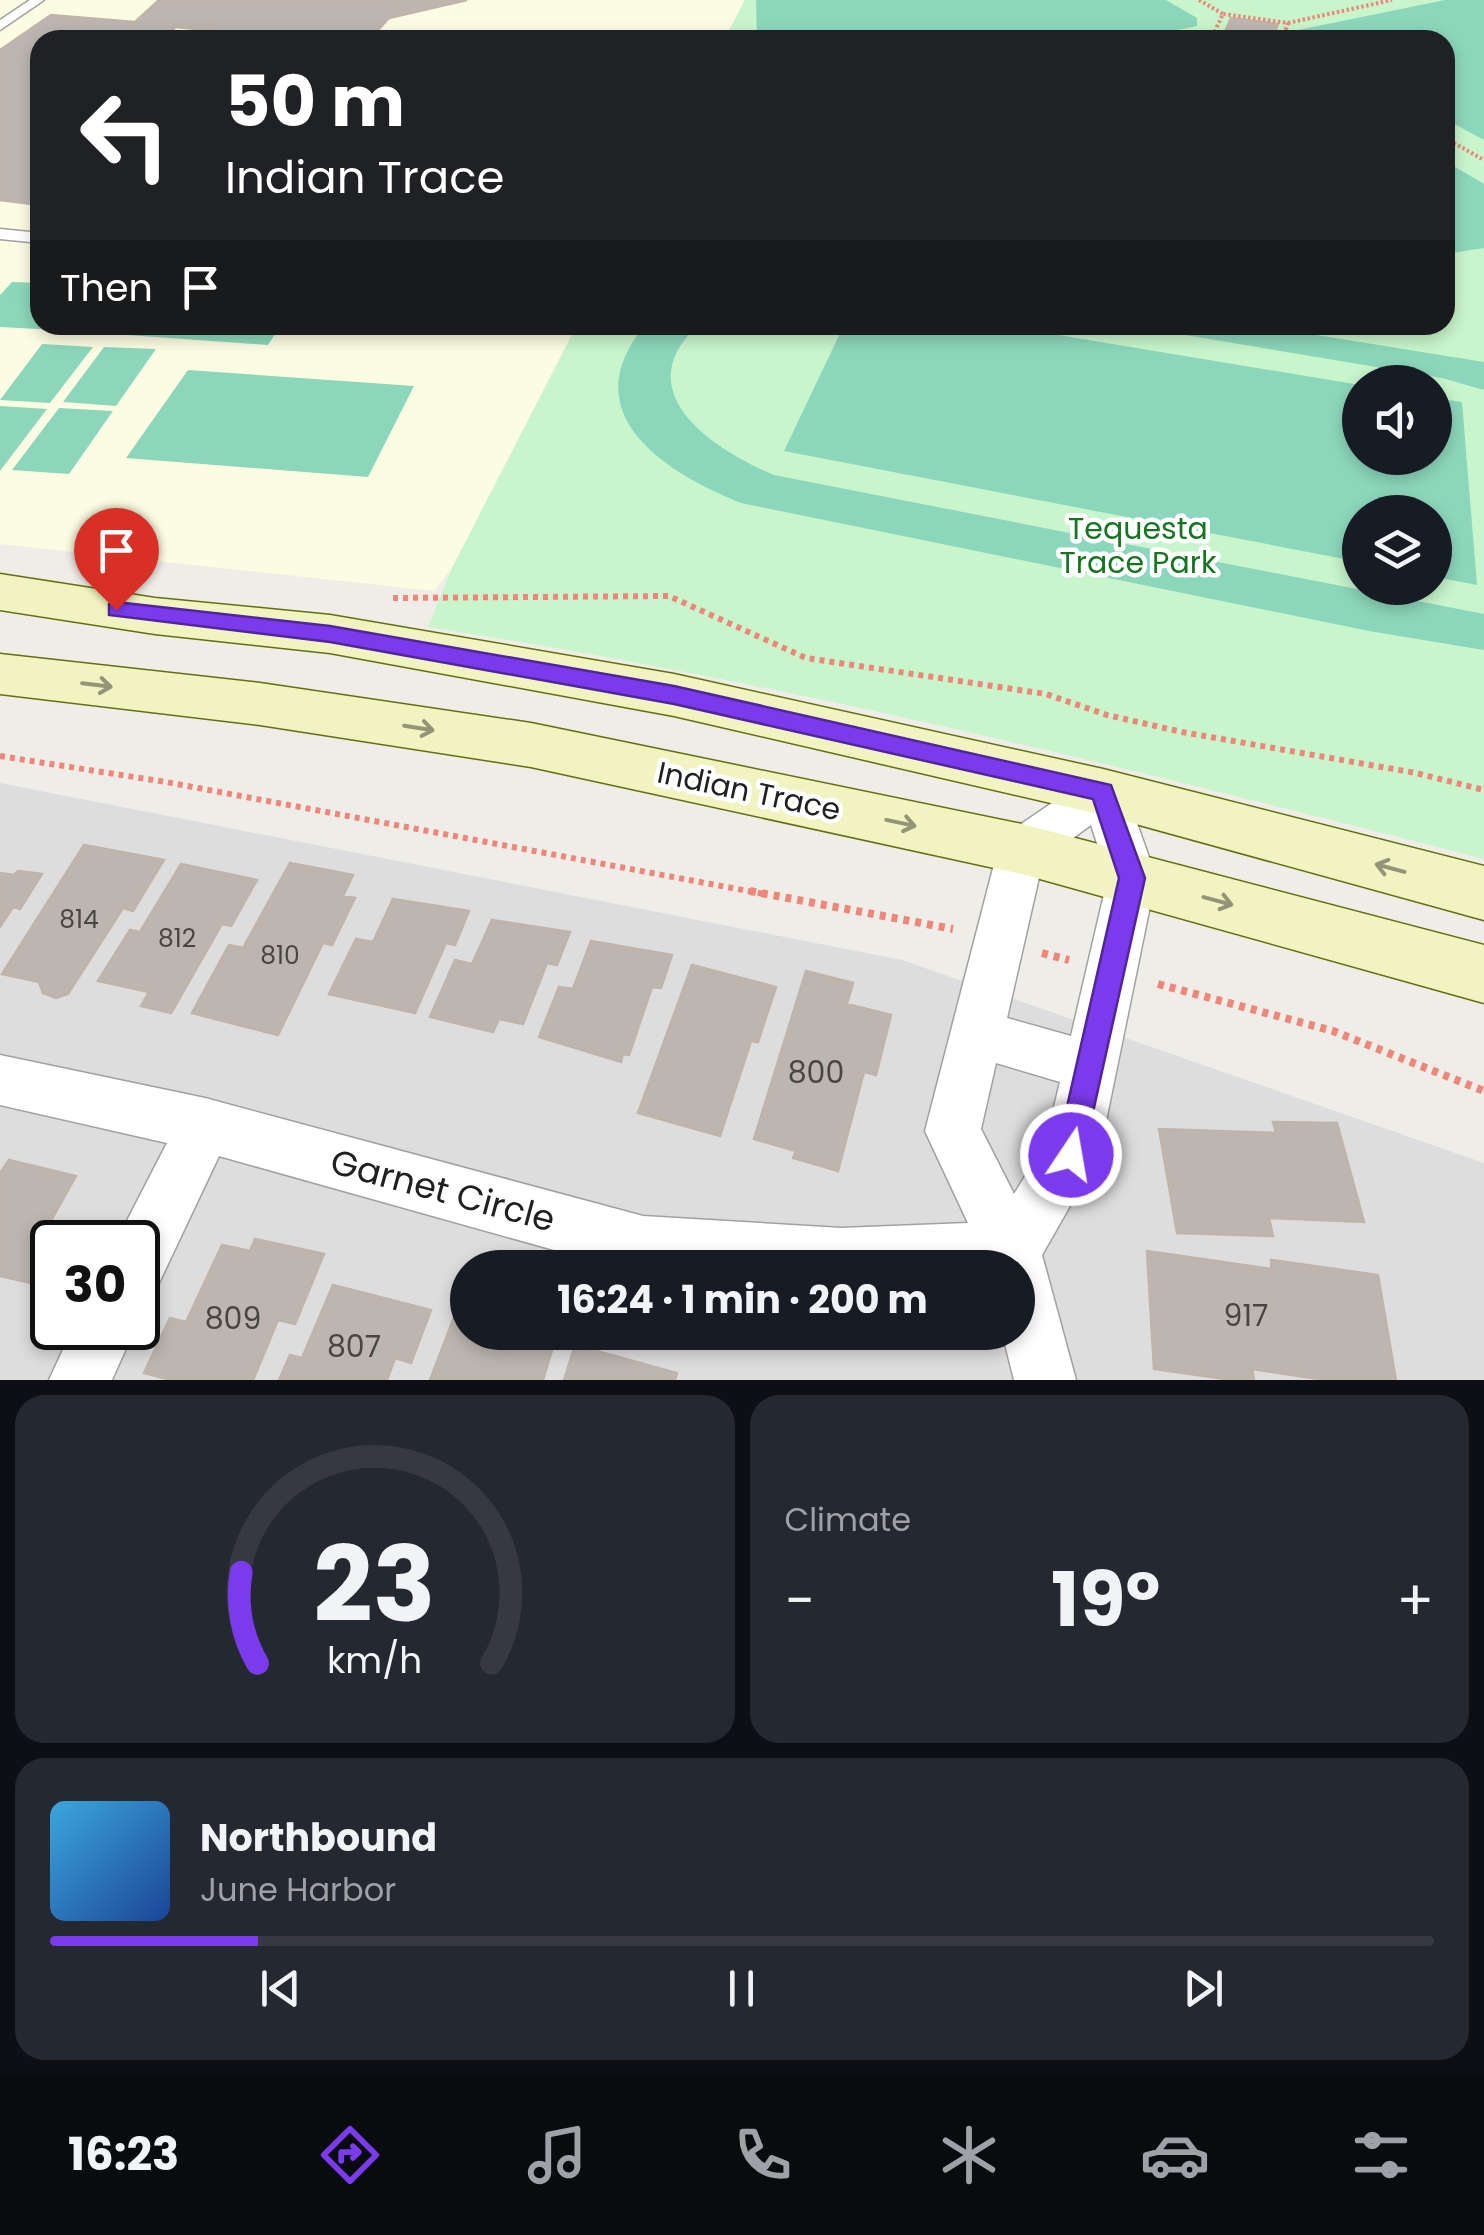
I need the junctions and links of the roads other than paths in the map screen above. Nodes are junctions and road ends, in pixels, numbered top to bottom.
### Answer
1 (38, 0) edge
2 (0, 26) edge
3 (0, 234) edge
4 (30, 237) edge
5 (0, 592) edge
6 (0, 674) edge
7 (1103, 792) junction
8 (1022, 849) junction
9 (1132, 878) junction
10 (1484, 893) edge
11 (1484, 974) edge
12 (976, 1033) junction
13 (1090, 1066) junction
14 (0, 1080) edge
15 (205, 1125) junction
16 (159, 1220) edge
17 (719, 1250) edge
18 (1008, 1250) edge
19 (1022, 1250) edge
20 (1035, 1341) edge
21 (95, 1350) edge
22 (80, 1380) edge
23 (1045, 1380) edge

1 - 2 lane
3 - 4 lane
5 - 7 main road
6 -> 8 main road, Indian Trace
7 - 8 street
7 - 9 street
10 -> 7 main road
8 - 9 main road, Indian Trace
8 - 12 street
9 -> 11 main road, Indian Trace
9 - 13 street
12 - 13 street
12 - 18 street
13 - 19 street
14 - 15 street, Garnet Circle
15 - 16 street
15 - 17 street, Garnet Circle
20 - 23 street
21 - 22 street

